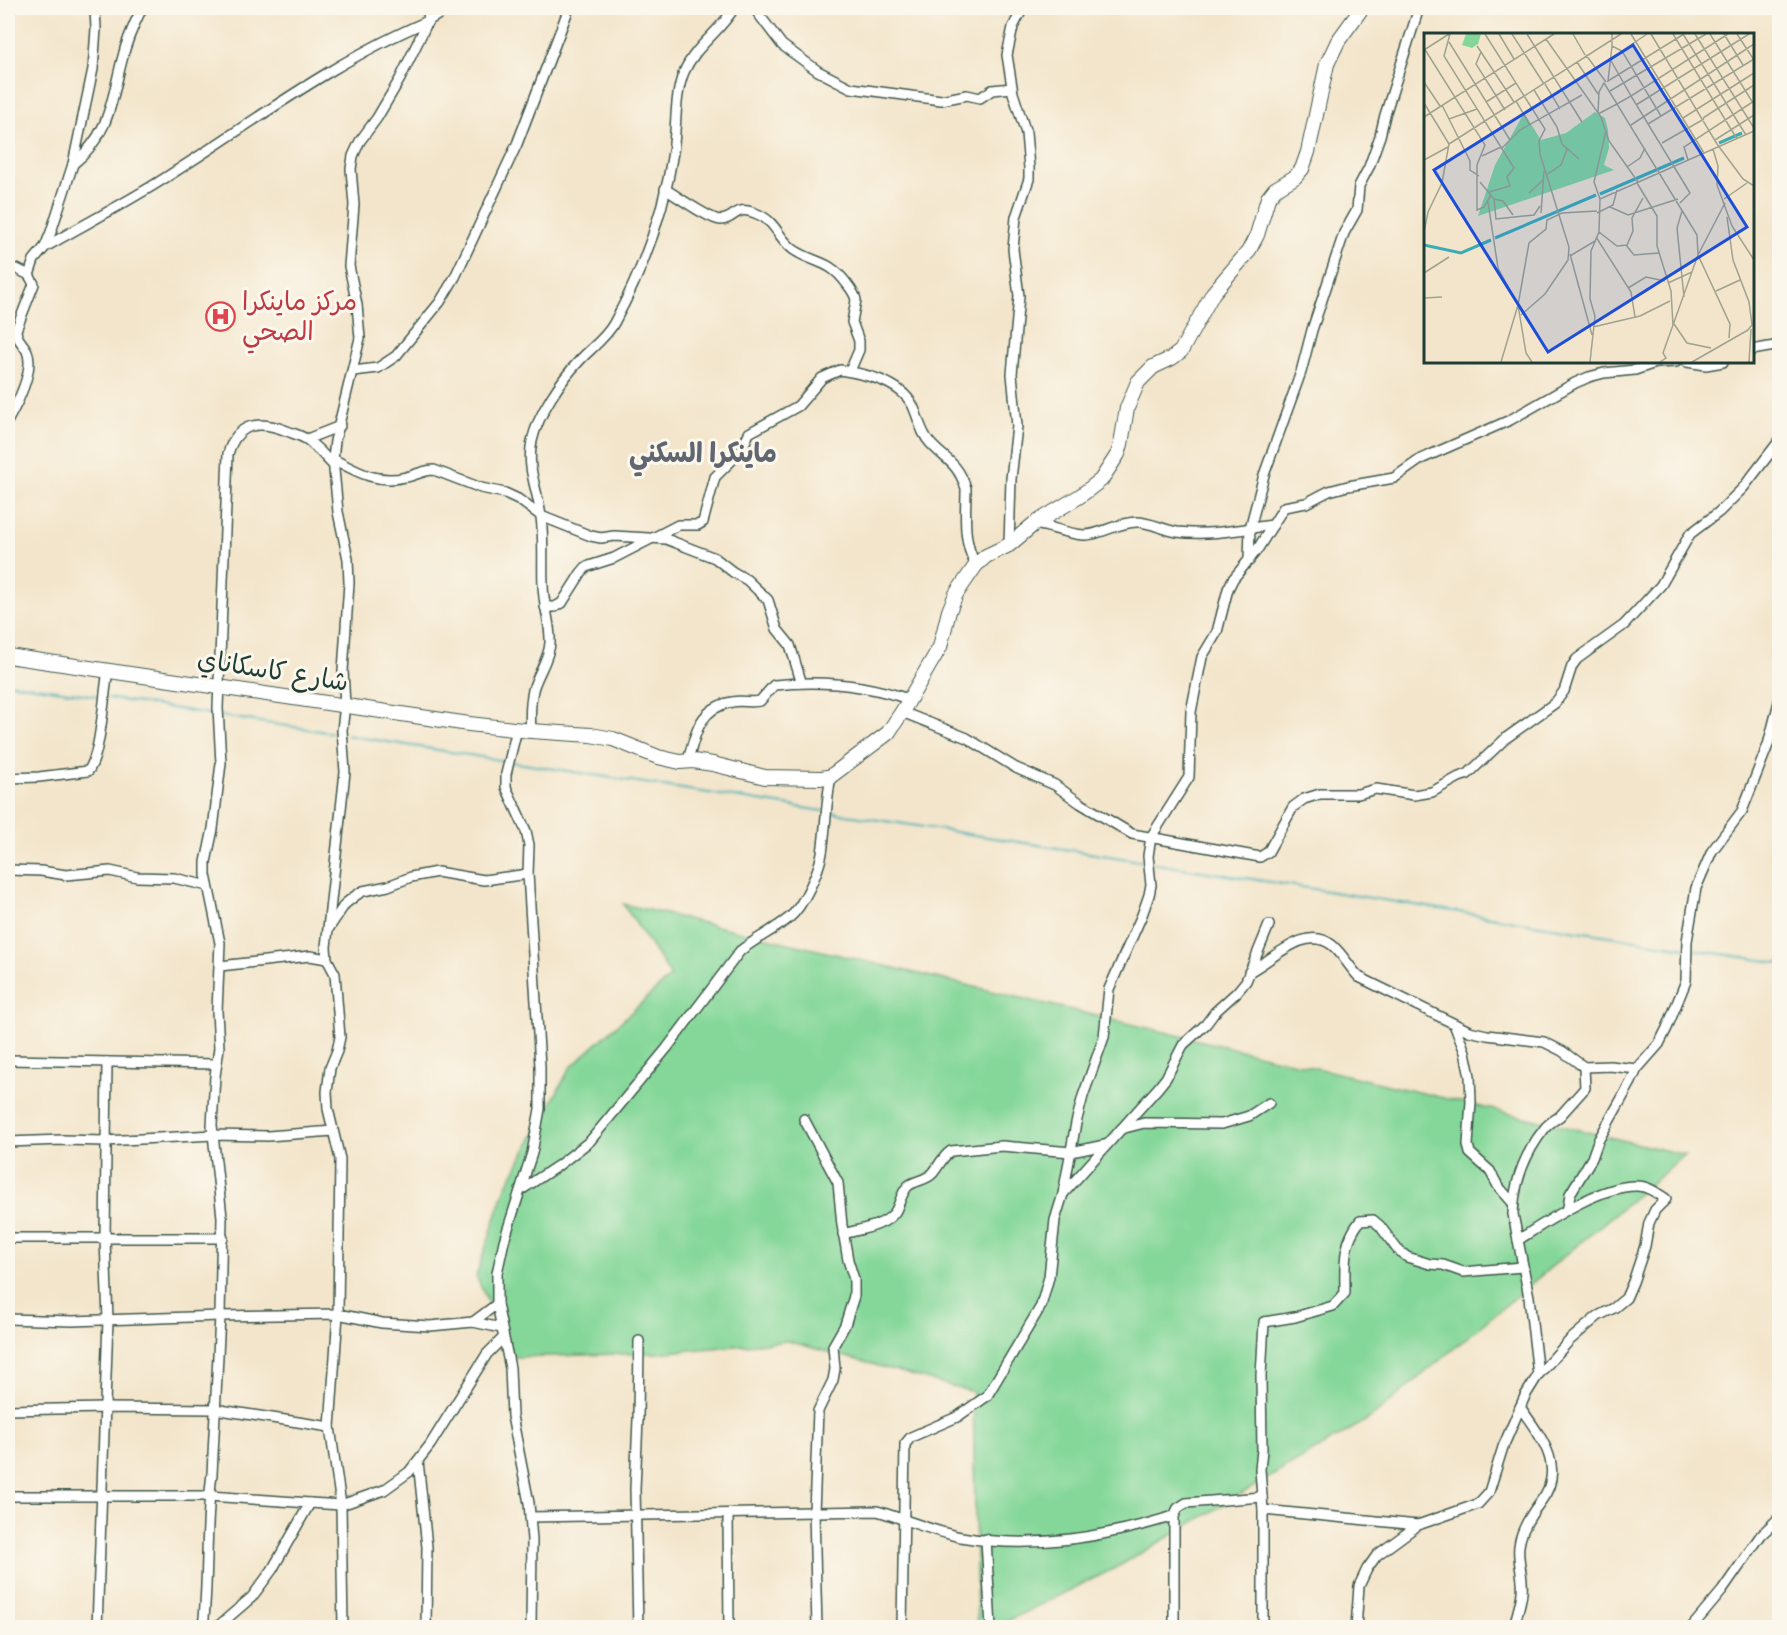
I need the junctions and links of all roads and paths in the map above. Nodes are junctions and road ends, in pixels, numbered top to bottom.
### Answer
1 (95, 8) edge
2 (142, 8) edge
3 (429, 8) edge
4 (449, 8) edge
5 (569, 8) edge
6 (734, 8) edge
7 (754, 8) edge
8 (1023, 8) edge
9 (1362, 8) edge
10 (1419, 8) edge
11 (428, 21) junction
12 (1012, 88) junction
13 (73, 164) junction
14 (665, 189) junction
15 (45, 247) junction
16 (8, 269) edge
17 (29, 274) junction
18 (1779, 345) edge
19 (1754, 350) edge
20 (1655, 363) edge
21 (1693, 363) edge
22 (1717, 363) edge
23 (353, 371) junction
24 (850, 371) junction
25 (8, 420) edge
26 (340, 426) junction
27 (307, 439) junction
28 (1779, 440) edge
29 (332, 462) junction
30 (541, 516) junction
31 (1034, 524) junction
32 (1273, 525) junction
33 (1250, 528) junction
34 (656, 537) junction
35 (1009, 545) junction
36 (1249, 561) junction
37 (976, 565) junction
38 (545, 607) junction
39 (8, 656) edge
40 (108, 670) junction
41 (801, 681) junction
42 (219, 686) junction
43 (1779, 698) edge
44 (345, 705) junction
45 (905, 705) junction
46 (524, 730) junction
47 (688, 761) junction
48 (831, 776) junction
49 (8, 778) edge
50 (1151, 837) junction
51 (8, 870) edge
52 (528, 874) junction
53 (208, 886) junction
54 (1269, 925) dead end
55 (327, 930) junction
56 (326, 947) junction
57 (310, 956) junction
58 (327, 959) junction
59 (220, 966) junction
60 (1249, 972) junction
61 (1455, 1024) junction
62 (8, 1060) edge
63 (106, 1062) junction
64 (216, 1064) junction
65 (1584, 1067) junction
66 (1637, 1069) junction
67 (1269, 1102) dead end
68 (804, 1119) dead end
69 (1120, 1129) junction
70 (333, 1131) junction
71 (213, 1135) junction
72 (105, 1141) junction
73 (8, 1142) edge
74 (1105, 1145) junction
75 (1071, 1152) junction
76 (521, 1190) junction
77 (1063, 1194) junction
78 (1513, 1203) junction
79 (1568, 1208) junction
80 (843, 1234) junction
81 (8, 1238) edge
82 (223, 1238) junction
83 (105, 1239) junction
84 (1518, 1240) junction
85 (1522, 1267) junction
86 (496, 1304) junction
87 (338, 1314) junction
88 (220, 1316) junction
89 (8, 1319) edge
90 (108, 1320) junction
91 (472, 1322) junction
92 (502, 1333) junction
93 (639, 1341) dead end
94 (1538, 1375) junction
95 (1520, 1407) junction
96 (105, 1408) junction
97 (214, 1409) junction
98 (8, 1410) edge
99 (330, 1427) junction
100 (418, 1461) junction
101 (8, 1496) edge
102 (102, 1496) junction
103 (209, 1496) junction
104 (1262, 1497) junction
105 (310, 1503) junction
106 (340, 1504) junction
107 (1263, 1510) junction
108 (814, 1512) junction
109 (728, 1514) junction
110 (636, 1515) junction
111 (1174, 1516) junction
112 (530, 1517) junction
113 (1779, 1517) edge
114 (905, 1519) junction
115 (1418, 1525) junction
116 (986, 1539) junction
117 (97, 1628) edge
118 (203, 1628) edge
119 (216, 1628) edge
120 (343, 1628) edge
121 (426, 1628) edge
122 (531, 1628) edge
123 (638, 1628) edge
124 (729, 1628) edge
125 (817, 1628) edge
126 (902, 1628) edge
127 (991, 1628) edge
128 (1174, 1628) edge
129 (1263, 1628) edge
130 (1356, 1628) edge
131 (1514, 1628) edge
132 (1691, 1628) edge

1 - 13 street
2 - 13 street
3 - 11 street
4 - 11 street
5 - 23 street
6 - 14 street
7 - 12 street
8 - 12 street
9 - 31 street
10 - 33 street
11 - 15 street
11 - 23 street
12 - 35 street
13 - 15 street
14 - 24 street
14 - 30 street
15 - 17 street
16 - 17 street
17 - 25 street
18 - 19 street
20 - 32 street
21 - 22 street
23 - 26 street
24 - 34 street
24 - 37 street
26 - 27 street
26 - 29 street
27 - 29 street
27 - 42 street
28 - 50 street
29 - 30 street
29 - 44 street
30 - 34 street
30 - 38 street
31 - 33 street
31 - 35 street
32 - 33 street
32 - 36 street
33 - 36 street
34 - 38 street
34 - 41 street
35 - 37 street
36 - 50 street
37 - 45 street
38 - 46 street
39 - 40 street, شارع كاسكاناي
40 - 42 street, شارع كاسكاناي
40 - 49 street
41 - 45 street
41 - 47 street
42 - 44 street, شارع كاسكاناي
42 - 53 street
43 - 66 street
44 - 46 street, شارع كاسكاناي
44 - 55 street
45 - 48 street
45 - 50 street
46 - 47 street, شارع كاسكاناي
46 - 52 street
47 - 48 street, شارع كاسكاناي
48 - 76 street
50 - 75 street
51 - 53 street
52 - 55 street
52 - 76 street
53 - 59 street
54 - 60 street
55 - 56 street
56 - 57 street
56 - 58 street
57 - 58 street
57 - 59 street
58 - 70 street
59 - 64 street
60 - 61 street
60 - 69 street
61 - 65 street
61 - 78 street
62 - 63 street
63 - 64 street
63 - 72 street
64 - 71 street
65 - 66 street
65 - 78 street
66 - 79 street
67 - 69 street
68 - 80 street
69 - 74 street
70 - 71 street
70 - 87 street
71 - 72 street
71 - 82 street
72 - 73 street
72 - 83 street
74 - 75 street
74 - 77 street
75 - 77 street
75 - 80 street
76 - 86 street
77 - 114 street
78 - 84 street
79 - 84 street
79 - 94 street
80 - 108 street
81 - 83 street
82 - 83 street
82 - 88 street
83 - 90 street
84 - 85 street
85 - 94 street
85 - 104 street
86 - 91 street
86 - 92 street
87 - 88 street
87 - 91 street
87 - 99 street
88 - 90 street
88 - 97 street
89 - 90 street
90 - 96 street
91 - 92 street
92 - 100 street
92 - 112 street
93 - 110 street
94 - 95 street
95 - 115 street
95 - 131 street
96 - 97 street
96 - 98 street
96 - 102 street
97 - 99 street
97 - 103 street
99 - 106 street
100 - 106 street
100 - 121 street
101 - 102 street
102 - 103 street
102 - 117 street
103 - 105 street
103 - 118 street
104 - 107 street
104 - 111 street
105 - 106 street
105 - 119 street
106 - 120 street
107 - 115 street
107 - 129 street
108 - 109 street
108 - 114 street
108 - 125 street
109 - 110 street
109 - 124 street
110 - 112 street
110 - 123 street
111 - 116 street
111 - 128 street
112 - 122 street
113 - 132 street
114 - 116 street
114 - 126 street
115 - 130 street
116 - 127 street

